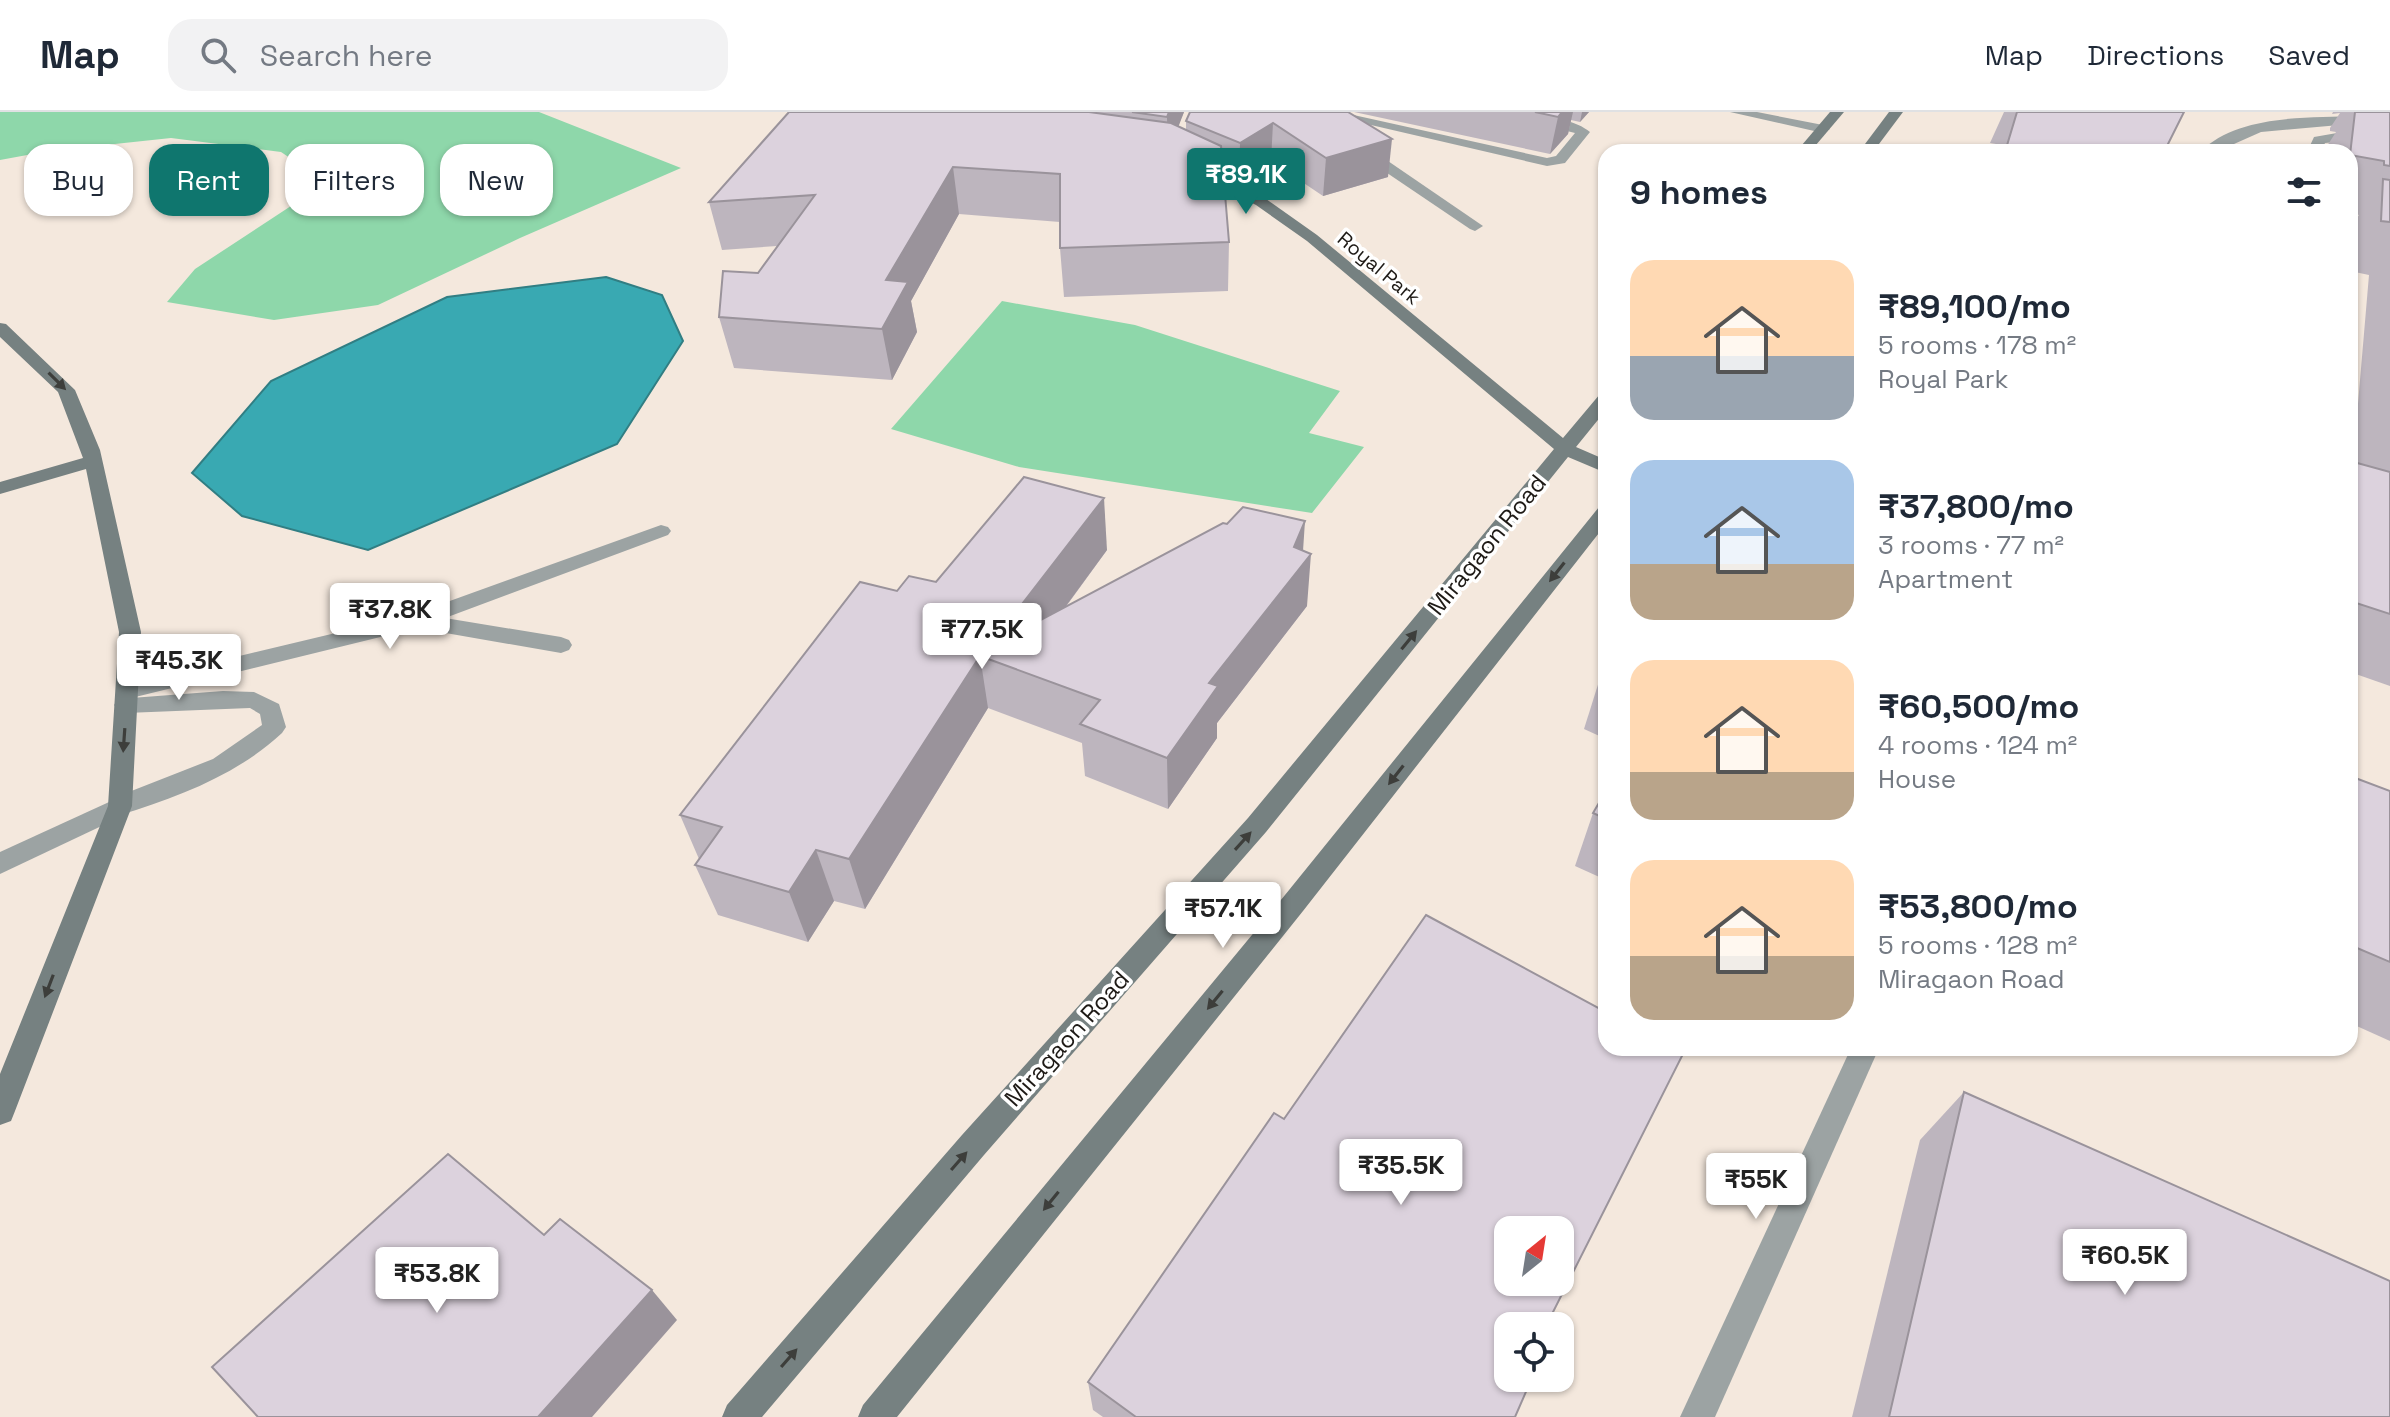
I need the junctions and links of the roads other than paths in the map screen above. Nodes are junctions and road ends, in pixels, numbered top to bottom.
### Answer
1 (1306, 112) edge
2 (1322, 112) edge
3 (1498, 112) edge
4 (1737, 112) edge
5 (1837, 112) edge
6 (1896, 112) edge
7 (2363, 119) edge
8 (1823, 129) junction
9 (1810, 144) edge
10 (1872, 144) edge
11 (2221, 144) edge
12 (2317, 144) edge
13 (2390, 153) edge
14 (1187, 166) edge
15 (2358, 222) edge
16 (1475, 226) dead end
17 (2390, 229) edge
18 (0, 328) edge
19 (1598, 408) edge
20 (1565, 449) junction
21 (93, 461) junction
22 (1598, 463) edge
23 (0, 488) edge
24 (1598, 521) edge
25 (661, 531) dead end
26 (417, 621) junction
27 (561, 645) dead end
28 (126, 698) junction
29 (120, 806) junction
30 (0, 864) edge
31 (1861, 1056) edge
32 (0, 1111) edge
33 (739, 1417) edge
34 (875, 1417) edge
35 (1697, 1417) edge

1 - 16 street
2 - 3 street
4 - 8 street
5 - 8 main road
6 - 10 main road
7 - 11 street
8 - 9 main road
12 - 13 street
14 - 20 main road, Royal Park
15 - 17 street
18 -> 21 main road
19 - 20 main road, Miragaon Road
20 - 22 main road, Royal Park
33 -> 20 main road, Miragaon Road
21 - 23 main road
21 - 28 main road
24 -> 34 main road
25 - 26 street
26 - 27 street
26 - 28 street
28 -> 29 main road
28 - 29 street
29 - 30 street
29 -> 32 main road
31 - 35 street

